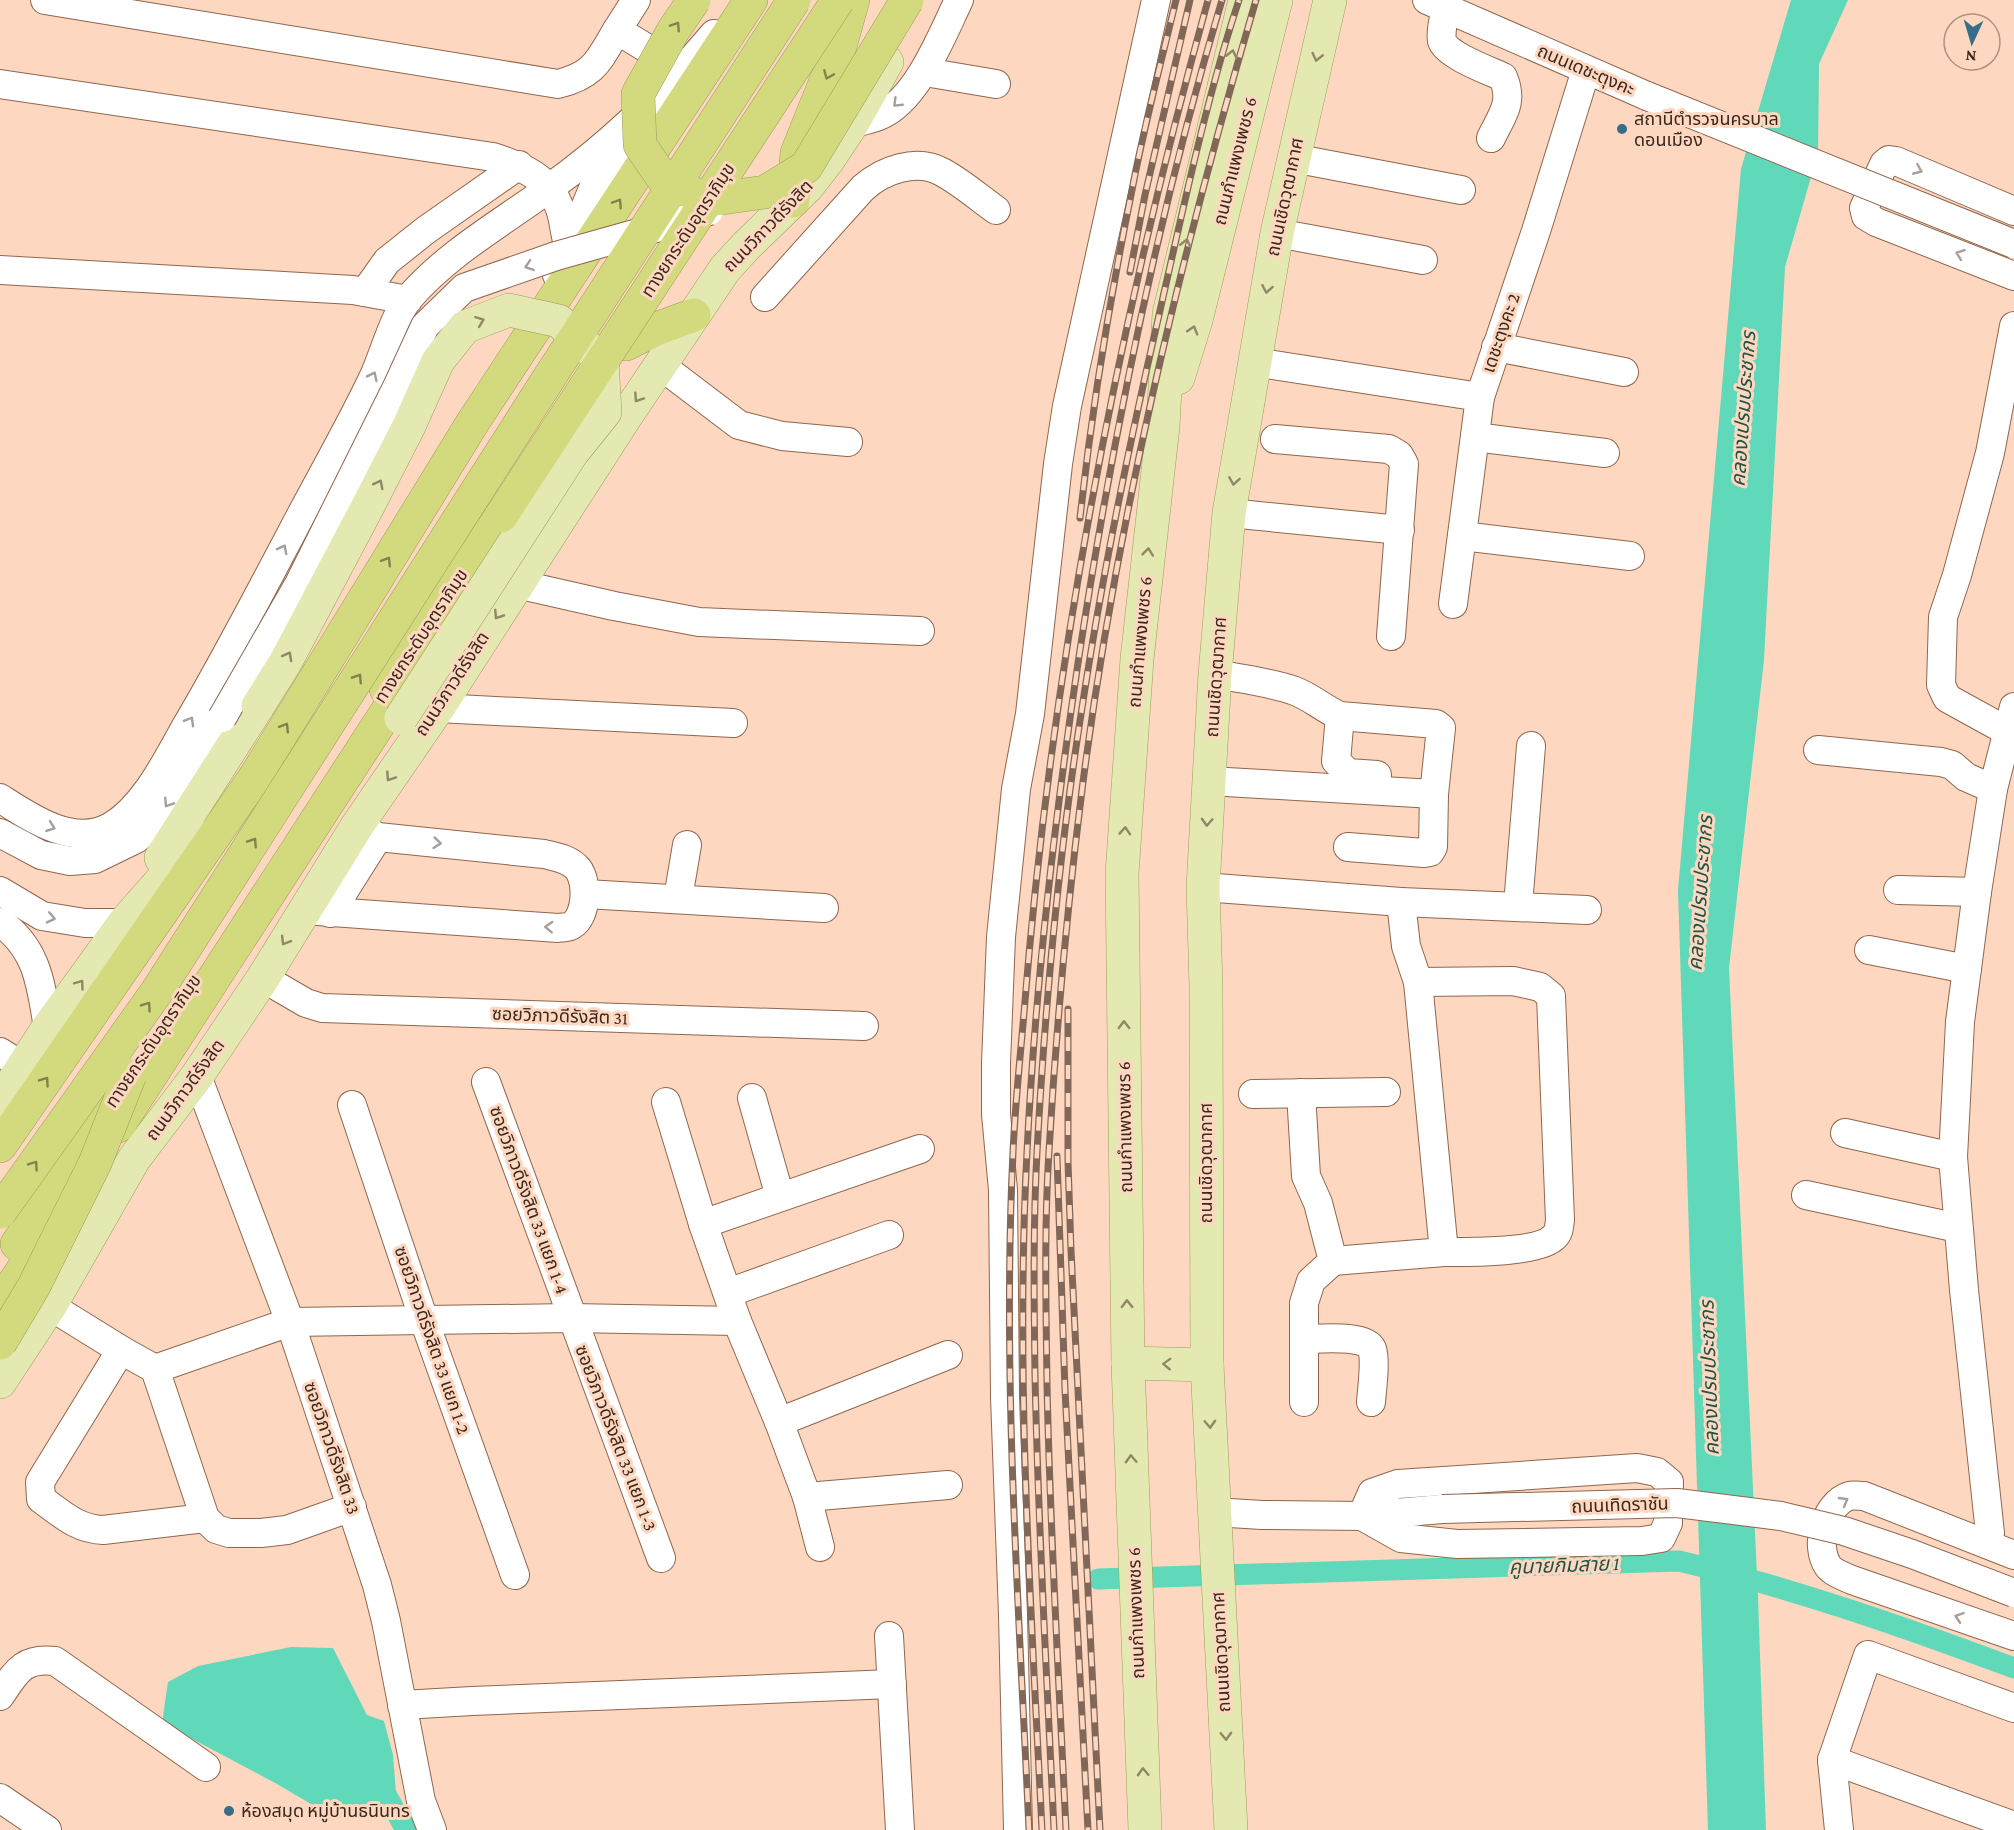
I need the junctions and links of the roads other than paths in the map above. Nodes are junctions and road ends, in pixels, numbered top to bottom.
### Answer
1 (45, 0) edge
2 (636, 0) edge
3 (694, 0) edge
4 (743, 0) edge
5 (751, 0) edge
6 (794, 0) edge
7 (838, 0) edge
8 (851, 0) edge
9 (907, 0) edge
10 (922, 0) edge
11 (959, 0) edge
12 (1156, 0) edge
13 (1245, 0) edge
14 (1276, 0) edge
15 (1330, 0) edge
16 (1436, 4) edge
17 (617, 30) junction
18 (1586, 70) junction
19 (683, 71) junction
20 (924, 72) junction
21 (0, 84) edge
22 (996, 84) dead end
23 (636, 118) junction
24 (852, 124) junction
25 (1491, 138) dead end
26 (1293, 158) junction
27 (519, 165) junction
28 (550, 188) junction
29 (1461, 190) dead end
30 (788, 193) junction
31 (996, 210) dead end
32 (2014, 211) edge
33 (839, 215) junction
34 (1277, 233) junction
35 (2014, 244) edge
36 (567, 250) junction
37 (1423, 260) dead end
38 (0, 270) edge
39 (2014, 276) edge
40 (365, 292) junction
41 (765, 297) dead end
42 (408, 300) junction
43 (694, 315) junction
44 (2014, 326) edge
45 (626, 344) junction
46 (1496, 347) junction
47 (1254, 362) junction
48 (660, 365) junction
49 (1624, 372) dead end
50 (1480, 397) junction
51 (473, 422) junction
52 (1163, 426) junction
53 (1475, 437) junction
54 (1275, 439) dead end
55 (848, 442) dead end
56 (1605, 453) dead end
57 (1229, 513) junction
58 (1400, 530) junction
59 (1462, 536) junction
60 (1630, 556) dead end
61 (517, 584) junction
62 (1453, 604) dead end
63 (920, 632) dead end
64 (1391, 636) dead end
65 (1215, 674) junction
66 (438, 708) junction
67 (1340, 716) junction
68 (2010, 719) edge
69 (733, 723) dead end
70 (1531, 746) dead end
71 (1818, 750) dead end
72 (255, 777) junction
73 (1209, 781) junction
74 (1435, 787) junction
75 (1993, 789) junction
76 (0, 798) edge
77 (368, 831) junction
78 (0, 833) edge
79 (687, 845) dead end
80 (1348, 848) dead end
81 (1203, 887) junction
82 (1898, 890) dead end
83 (0, 891) edge
84 (1977, 892) junction
85 (586, 894) junction
86 (678, 898) junction
87 (1401, 902) junction
88 (1518, 905) junction
89 (824, 908) dead end
90 (1587, 910) dead end
91 (317, 911) junction
92 (130, 916) junction
93 (0, 922) edge
94 (1869, 950) dead end
95 (1967, 969) junction
96 (263, 978) junction
97 (1418, 982) junction
98 (864, 1026) dead end
99 (48, 1028) junction
100 (191, 1044) junction
101 (11, 1059) edge
102 (130, 1076) junction
103 (197, 1076) junction
104 (486, 1082) dead end
105 (1386, 1092) dead end
106 (1253, 1094) dead end
107 (1301, 1094) junction
108 (752, 1098) dead end
109 (0, 1102) edge
110 (666, 1102) dead end
111 (352, 1105) dead end
112 (1845, 1133) dead end
113 (0, 1146) edge
114 (920, 1149) dead end
115 (1953, 1157) junction
116 (134, 1159) junction
117 (1806, 1195) dead end
118 (780, 1197) junction
119 (0, 1212) edge
120 (703, 1224) junction
121 (1958, 1228) junction
122 (889, 1235) dead end
123 (1444, 1252) junction
124 (1333, 1261) junction
125 (0, 1269) edge
126 (728, 1293) junction
127 (0, 1304) edge
128 (50, 1306) junction
129 (571, 1318) junction
130 (424, 1320) junction
131 (737, 1321) junction
132 (290, 1322) junction
133 (1304, 1339) junction
134 (0, 1343) edge
135 (121, 1350) junction
136 (948, 1354) dead end
137 (1128, 1363) junction
138 (1207, 1365) junction
139 (155, 1369) junction
140 (0, 1382) edge
141 (1304, 1402) dead end
142 (1371, 1402) dead end
143 (779, 1422) junction
144 (948, 1485) dead end
145 (807, 1497) junction
146 (352, 1507) junction
147 (1214, 1512) junction
148 (1362, 1516) junction
149 (205, 1518) junction
150 (1990, 1533) dead end
151 (820, 1547) dead end
152 (2014, 1555) edge
153 (661, 1558) dead end
154 (514, 1575) dead end
155 (2014, 1593) edge
156 (889, 1636) dead end
157 (2014, 1636) edge
158 (892, 1684) junction
159 (0, 1696) edge
160 (402, 1705) junction
161 (2014, 1708) edge
162 (1832, 1760) junction
163 (206, 1767) dead end
164 (0, 1798) edge
165 (2014, 1826) edge
166 (47, 1830) edge
167 (432, 1830) edge
168 (900, 1830) edge
169 (1018, 1830) edge
170 (1145, 1830) edge
171 (1231, 1830) edge
172 (1839, 1830) edge

1 - 17 street
2 - 17 street
30 -> 3 highway, bridge
4 - 19 street
51 -> 5 highway
119 -> 6 highway, ทางยกระดับอุตราภิมุข, bridge
7 - 102 highway, ทางยกระดับอุตราภิมุข, bridge
8 -> 30 highway
8 - 45 highway, ถนนวิภาวดีรังสิต
9 - 30 highway, bridge
10 - 24 main road, ถนนวิภาวดีรังสิต
11 - 20 street
12 - 169 street
52 -> 13 main road, ถนนกำแพงเพชร 6
52 -> 14 main road, ถนนกำแพงเพชร 6
15 -> 26 main road, ถนนเชิดวุฒากาศ
16 - 18 street, ถนนเดชะตุงคะ
16 - 25 street
17 - 19 street
18 - 35 street, ถนนเดชะตุงคะ, bridge
18 - 46 street, เดชะตุงคะ 2
19 - 23 street
20 - 22 street
20 -> 24 street
21 - 27 street
23 - 28 street
23 - 36 street
24 - 30 main road, ถนนวิภาวดีรังสิต
26 - 29 street
26 - 34 main road, ถนนเชิดวุฒากาศ
27 - 28 street
27 - 40 street
28 - 36 street
28 - 42 street
30 - 33 street
30 - 43 main road, ถนนวิภาวดีรังสิต
30 -> 78 street, bridge
31 - 33 street
39 -> 32 street
33 - 41 street
34 - 37 street
34 -> 47 main road, ถนนเชิดวุฒากาศ
36 - 51 street
38 - 40 street
40 - 42 street
76 -> 42 street
43 - 45 highway
43 - 48 main road, ถนนวิภาวดีรังสิต
44 - 68 street
45 - 127 highway, ถนนวิภาวดีรังสิต
46 - 49 street
46 - 50 street, เดชะตุงคะ 2
47 - 50 street
47 -> 57 main road, ถนนเชิดวุฒากาศ
48 - 55 street
48 -> 61 main road, ถนนวิภาวดีรังสิต
50 - 53 street, เดชะตุงคะ 2
72 -> 51 highway
137 -> 52 main road, ถนนกำแพงเพชร 6
53 - 56 street
53 - 59 street, เดชะตุงคะ 2
54 - 58 street
57 - 58 street
57 - 65 main road, ถนนเชิดวุฒากาศ
58 - 64 street
59 - 60 street
59 - 62 street, เดชะตุงคะ 2
61 - 63 street
61 -> 66 main road, ถนนวิภาวดีรังสิต
65 - 67 street
65 - 73 main road, ถนนเชิดวุฒากาศ
66 - 69 street
66 -> 77 main road, ถนนวิภาวดีรังสิต
67 - 74 street
67 - 74 street
68 - 75 street
70 - 88 street
71 - 75 street
72 - 92 main road
113 -> 72 highway
73 - 74 street
73 -> 81 main road, ถนนเชิดวุฒากาศ
74 - 80 street
75 - 84 street
77 -> 85 street
77 - 91 main road, ถนนวิภาวดีรังสิต
79 - 86 street
81 - 87 street
81 - 138 main road, ถนนเชิดวุฒากาศ
82 - 84 street
83 -> 92 street
84 - 95 street
85 - 86 street
85 -> 91 street
86 - 89 street
87 - 88 street
87 - 97 street
88 - 90 street
91 -> 96 main road, ถนนวิภาวดีรังสิต
99 -> 92 main road
92 -> 100 main road, bridge
93 - 99 street
94 - 95 street
95 - 115 street
96 - 98 street, ซอยวิภาวดีรังสิต 31
96 - 103 main road, ถนนวิภาวดีรังสิต
97 - 123 street
97 - 123 street
99 - 101 main road
100 - 103 main road
100 - 116 main road
101 - 109 main road
102 - 125 highway, ทางยกระดับอุตราภิมุข, bridge
102 - 134 highway, bridge
103 - 116 main road, ถนนวิภาวดีรังสิต
103 - 132 street, ซอยวิภาวดีรังสิต 33
104 - 129 street, ซอยวิภาวดีรังสิต 33 แยก 1-4
105 - 107 street
106 - 107 street
107 - 124 street
108 - 118 street
110 - 120 street
111 - 130 street, ซอยวิภาวดีรังสิต 33 แยก 1-2
112 - 115 street
114 - 118 street
115 - 121 street
116 - 128 main road, ถนนวิภาวดีรังสิต
117 - 121 street
118 - 120 street
120 - 126 street
121 - 150 street
122 - 126 street
123 - 124 street
124 - 133 street
126 - 131 street
128 - 135 street
128 - 140 main road, ถนนวิภาวดีรังสิต
129 - 130 street
129 - 131 street
129 - 153 street, ซอยวิภาวดีรังสิต 33 แยก 1-3
130 - 132 street
130 - 154 street, ซอยวิภาวดีรังสิต 33 แยก 1-2
131 - 143 street
132 - 139 street
132 - 146 street, ซอยวิภาวดีรังสิต 33
133 - 141 street
133 - 142 street
135 - 139 street
135 - 149 street
136 - 143 street
138 -> 137 main road
170 -> 137 main road, ถนนกำแพงเพชร 6
138 -> 147 main road, ถนนเชิดวุฒากาศ
139 - 149 street
143 - 145 street
144 - 145 street
145 - 151 street
146 - 149 street
146 - 160 street, ซอยวิภาวดีรังสิต 33
147 - 148 street, ถนนเทิดราชัน
147 -> 171 main road, ถนนเชิดวุฒากาศ
148 - 148 street
148 - 155 street, ถนนเทิดราชัน, bridge
157 -> 152 street
156 - 158 street
158 - 160 street
158 - 168 street
159 - 163 street
160 - 167 street, ซอยวิภาวดีรังสิต 33
161 - 162 street
162 - 165 street
162 - 172 street
164 - 166 street

